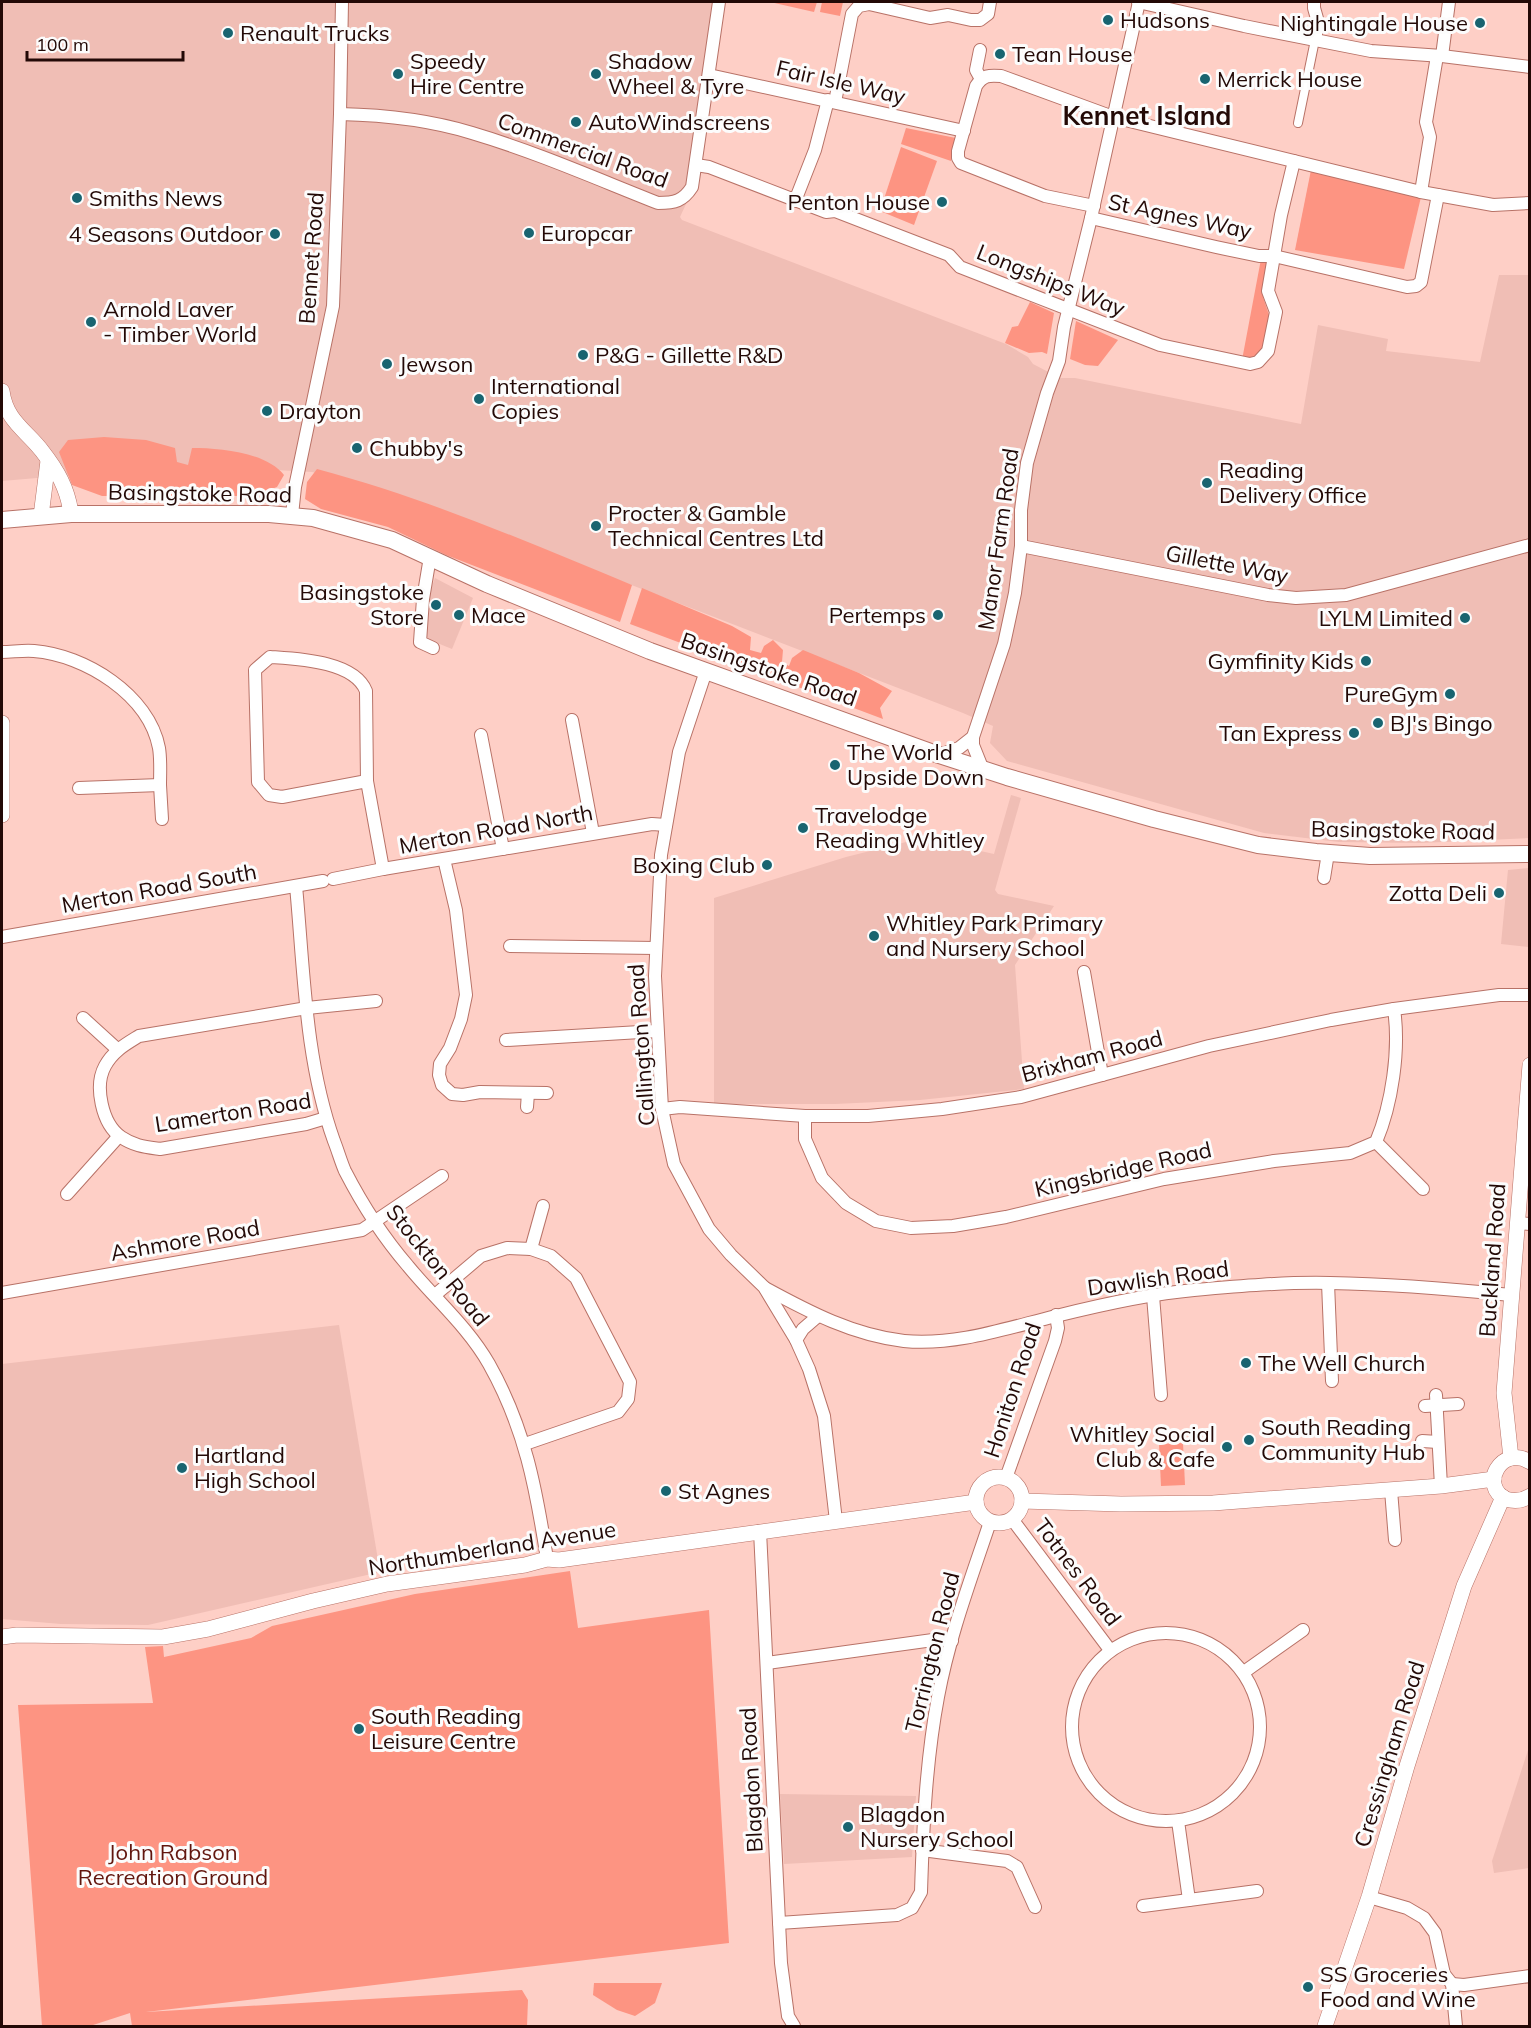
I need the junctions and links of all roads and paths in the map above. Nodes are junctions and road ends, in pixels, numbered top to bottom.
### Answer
1 (342, 2) edge
2 (719, 2) edge
3 (990, 2) edge
4 (1139, 2) edge
5 (1314, 2) edge
6 (1449, 2) edge
7 (1180, 6) edge
8 (1315, 40) junction
9 (980, 50) dead end
10 (1439, 56) junction
11 (1530, 67) edge
12 (709, 75) junction
13 (981, 79) junction
14 (831, 101) junction
15 (340, 114) junction
16 (1113, 117) junction
17 (1298, 123) dead end
18 (964, 131) junction
19 (1294, 161) junction
20 (696, 165) junction
21 (1421, 192) junction
22 (1438, 195) junction
23 (795, 201) junction
24 (1530, 203) edge
25 (1093, 212) junction
26 (1274, 256) junction
27 (1069, 311) junction
28 (2, 391) edge
29 (48, 461) junction
30 (71, 514) junction
31 (292, 515) junction
32 (41, 516) junction
33 (2, 520) edge
34 (1530, 545) edge
35 (1021, 546) junction
36 (430, 557) junction
37 (434, 648) dead end
38 (2, 652) edge
39 (706, 671) junction
40 (572, 720) dead end
41 (2, 723) edge
42 (481, 735) dead end
43 (973, 737) junction
44 (939, 755) junction
45 (983, 770) junction
46 (367, 781) junction
47 (160, 786) junction
48 (78, 788) dead end
49 (2, 815) edge
50 (162, 819) dead end
51 (666, 825) junction
52 (593, 834) junction
53 (503, 849) junction
54 (1328, 853) junction
55 (1530, 854) edge
56 (444, 858) junction
57 (383, 869) junction
58 (1324, 878) dead end
59 (328, 880) joint
60 (296, 886) junction
61 (2, 937) edge
62 (510, 946) dead end
63 (656, 948) junction
64 (1084, 972) dead end
65 (1530, 996) edge
66 (376, 1001) dead end
67 (307, 1008) junction
68 (1394, 1009) junction
69 (83, 1018) dead end
70 (657, 1031) junction
71 (506, 1040) dead end
72 (117, 1049) junction
73 (1530, 1065) edge
74 (1102, 1075) junction
75 (528, 1093) junction
76 (547, 1093) dead end
77 (527, 1107) dead end
78 (662, 1109) junction
79 (805, 1116) junction
80 (326, 1118) junction
81 (119, 1136) junction
82 (1376, 1142) junction
83 (442, 1176) dead end
84 (1423, 1189) dead end
85 (67, 1194) dead end
86 (543, 1206) dead end
87 (373, 1221) junction
88 (1523, 1224) edge
89 (531, 1249) junction
90 (1328, 1283) junction
91 (764, 1287) junction
92 (2, 1293) edge
93 (1511, 1295) junction
94 (435, 1296) junction
95 (1153, 1296) junction
96 (1056, 1316) junction
97 (818, 1317) junction
98 (796, 1340) junction
99 (1332, 1381) dead end
100 (1161, 1395) dead end
101 (1458, 1404) dead end
102 (1422, 1442) dead end
103 (1438, 1442) junction
104 (525, 1444) junction
105 (1511, 1458) junction
106 (1529, 1461) edge
107 (1006, 1478) junction
108 (1494, 1479) junction
109 (1441, 1486) junction
110 (1391, 1490) junction
111 (1530, 1496) edge
112 (1503, 1497) junction
113 (1022, 1501) junction
114 (976, 1502) junction
115 (1012, 1520) junction
116 (837, 1521) junction
117 (990, 1522) junction
118 (760, 1531) junction
119 (1395, 1540) dead end
120 (548, 1559) junction
121 (2, 1630) edge
122 (1303, 1630) dead end
123 (17, 1635) junction
124 (2, 1637) edge
125 (952, 1641) junction
126 (1110, 1650) junction
127 (767, 1663) junction
128 (1244, 1672) junction
129 (1178, 1821) junction
130 (922, 1850) junction
131 (1257, 1891) dead end
132 (1369, 1897) junction
133 (1189, 1900) junction
134 (1143, 1906) dead end
135 (1035, 1907) dead end
136 (779, 1923) junction
137 (1530, 1976) edge
138 (1452, 1984) junction
139 (794, 2026) edge
140 (1324, 2026) edge
141 (1456, 2026) edge

1 - 15 street, Bennet Road
2 - 12 street, Commercial Road
3 - 14 street
4 - 7 street
4 - 16 street, Manor Farm Road
5 - 8 street
6 - 10 street
7 - 8 street
8 - 10 street
8 - 17 street
9 - 13 street
10 - 11 street
10 - 21 street
12 - 14 street, Fair Isle Way
12 - 20 street, Commercial Road
13 - 16 street
13 - 18 street
14 - 18 street, Fair Isle Way
14 - 23 street
15 - 20 street, Commercial Road
15 - 31 street, Bennet Road
16 - 19 street
16 - 25 street, Manor Farm Road
18 - 25 street, St Agnes Way
19 - 21 street
19 - 26 street
20 - 23 street, Longships Way
21 - 22 street
22 - 24 street
22 - 26 street, St Agnes Way
23 - 27 street, Longships Way
25 - 26 street, St Agnes Way
25 - 27 street, Manor Farm Road
26 - 27 street, Longships Way
27 - 35 street, Manor Farm Road
28 - 29 street
29 - 30 street
29 - 32 street
30 - 31 main road, Basingstoke Road
30 - 32 main road, Basingstoke Road
31 - 36 main road, Basingstoke Road
32 - 33 main road, Basingstoke Road
34 - 35 street, Gillette Way
35 - 43 street, Manor Farm Road
36 - 37 street
36 - 39 main road, Basingstoke Road
38 - 47 street
39 - 44 main road, Basingstoke Road
39 - 51 street, Callington Road
40 - 52 street
41 - 49 street
42 - 53 street
43 - 44 street
43 - 45 street
44 - 45 main road, Basingstoke Road
45 - 54 main road, Basingstoke Road
46 - 46 street
46 - 57 street
47 - 48 street
47 - 50 street
51 - 52 street, Merton Road North
51 - 63 street, Callington Road
52 - 53 street, Merton Road North
53 - 56 street, Merton Road North
54 - 55 main road, Basingstoke Road
54 - 58 street
56 - 57 street, Merton Road North
56 - 75 street
57 - 59 street, Merton Road North
59 - 60 street, Merton Road South
60 - 61 street, Merton Road South
60 - 67 street, Stockton Road
62 - 63 street
63 - 70 street, Callington Road
64 - 74 street
65 - 68 street, Brixham Road
66 - 67 street
67 - 72 street
67 - 80 street, Stockton Road
68 - 74 street, Brixham Road
68 - 82 street
69 - 72 street
70 - 71 street
70 - 78 street, Callington Road
72 - 81 street
73 - 88 street, Buckland Road
74 - 79 street, Brixham Road
75 - 76 street
75 - 77 street
78 - 79 street, Brixham Road
78 - 91 street, Callington Road
79 - 82 street, Kingsbridge Road
80 - 81 street, Lamerton Road
80 - 87 street, Stockton Road
81 - 85 street
82 - 84 street
83 - 87 street, Ashmore Road
86 - 89 street
87 - 92 street, Ashmore Road
87 - 94 street, Stockton Road
88 - 93 street, Buckland Road
89 - 94 street
89 - 104 street
90 - 93 street, Dawlish Road
90 - 95 street, Dawlish Road
90 - 99 street
91 - 97 street, Dawlish Road
91 - 98 street, Callington Road
93 - 105 street, Buckland Road
94 - 104 street, Stockton Road
95 - 96 street, Dawlish Road
95 - 100 street
96 - 97 street, Dawlish Road
96 - 107 street, Honiton Road
97 - 98 street
98 - 116 street, Callington Road
101 - 103 street
102 - 103 street
103 - 109 street
104 - 120 street, Stockton Road
105 - 106 street
105 - 108 street
107 - 113 street
107 - 114 street
108 - 109 street
108 - 112 street
109 - 110 street
110 - 113 street
110 - 119 street
111 - 112 street
112 - 132 street, Cressingham Road
113 - 115 street
114 - 116 street, Northumberland Avenue
114 - 117 street
115 - 117 street
115 - 126 street, Totnes Road
116 - 118 street, Northumberland Avenue
117 - 125 street, Torrington Road
118 - 120 street, Northumberland Avenue
118 - 127 street, Blagdon Road
120 - 123 street, Northumberland Avenue
121 - 123 street, Northumberland Avenue
122 - 128 street
123 - 124 street, Northumberland Avenue
125 - 127 street
125 - 130 street, Torrington Road
126 - 128 street
126 - 129 street
127 - 136 street, Blagdon Road
128 - 129 street
129 - 133 street
130 - 135 street
130 - 136 street, Torrington Road
131 - 133 street
132 - 138 street
132 - 140 street, Cressingham Road
133 - 134 street
136 - 139 street, Blagdon Road
137 - 138 street
138 - 141 street

